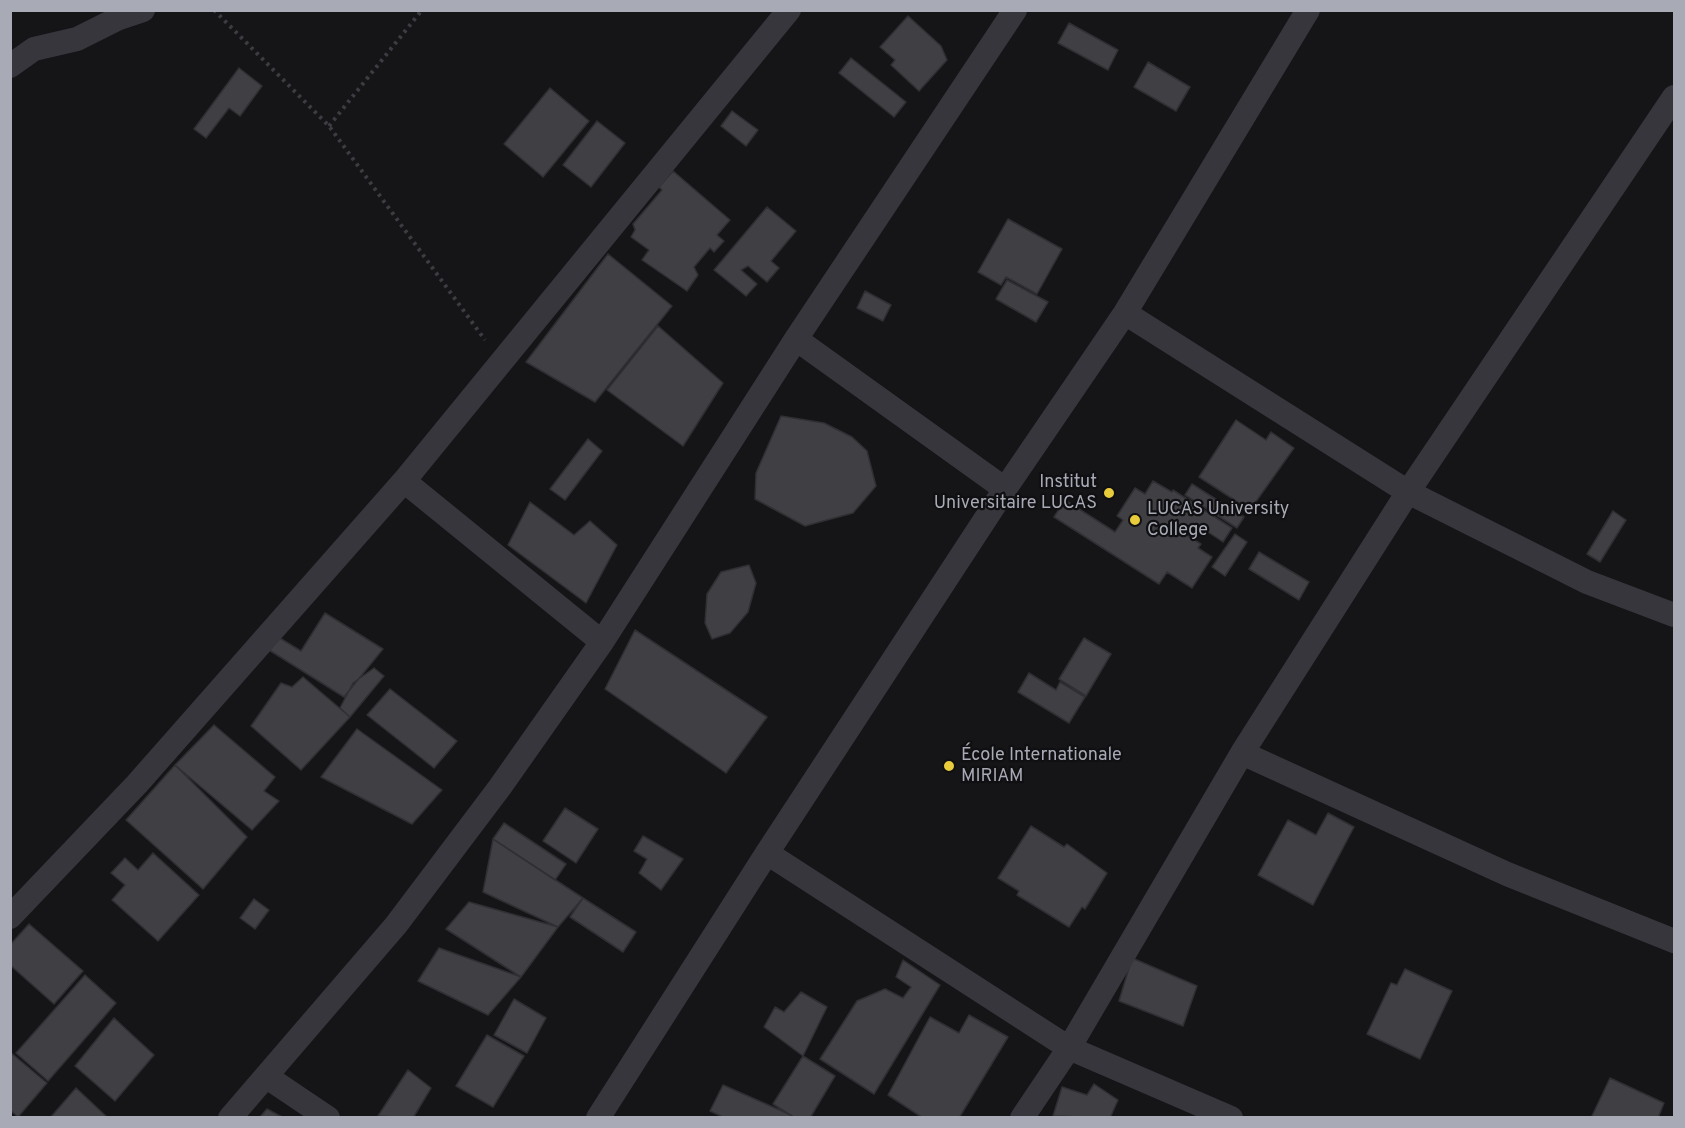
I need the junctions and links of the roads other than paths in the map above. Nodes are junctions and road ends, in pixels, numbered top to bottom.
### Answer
1 (142, 10) edge
2 (789, 10) edge
3 (1015, 10) edge
4 (1308, 10) edge
5 (10, 66) edge
6 (1674, 97) edge
7 (1125, 313) junction
8 (796, 339) junction
9 (404, 481) junction
10 (1005, 489) junction
11 (1408, 492) junction
12 (1674, 615) edge
13 (602, 642) junction
14 (1242, 753) junction
15 (767, 853) junction
16 (10, 917) edge
17 (1674, 940) edge
18 (1069, 1048) junction
19 (267, 1077) junction
20 (230, 1118) edge
21 (328, 1118) edge
22 (598, 1118) edge
23 (1022, 1118) edge
24 (1231, 1118) edge

1 - 5 street
2 - 9 street
3 - 8 street
4 - 7 street
6 - 11 street
7 - 10 street
7 - 11 street
8 - 10 street
8 - 13 street
9 - 13 street
9 - 16 street
10 - 15 street
11 - 12 street
11 - 14 street
13 - 19 street
14 - 17 street
14 - 18 street
15 - 18 street
15 - 22 street
18 - 23 street
18 - 24 street
19 - 20 street
19 - 21 street

